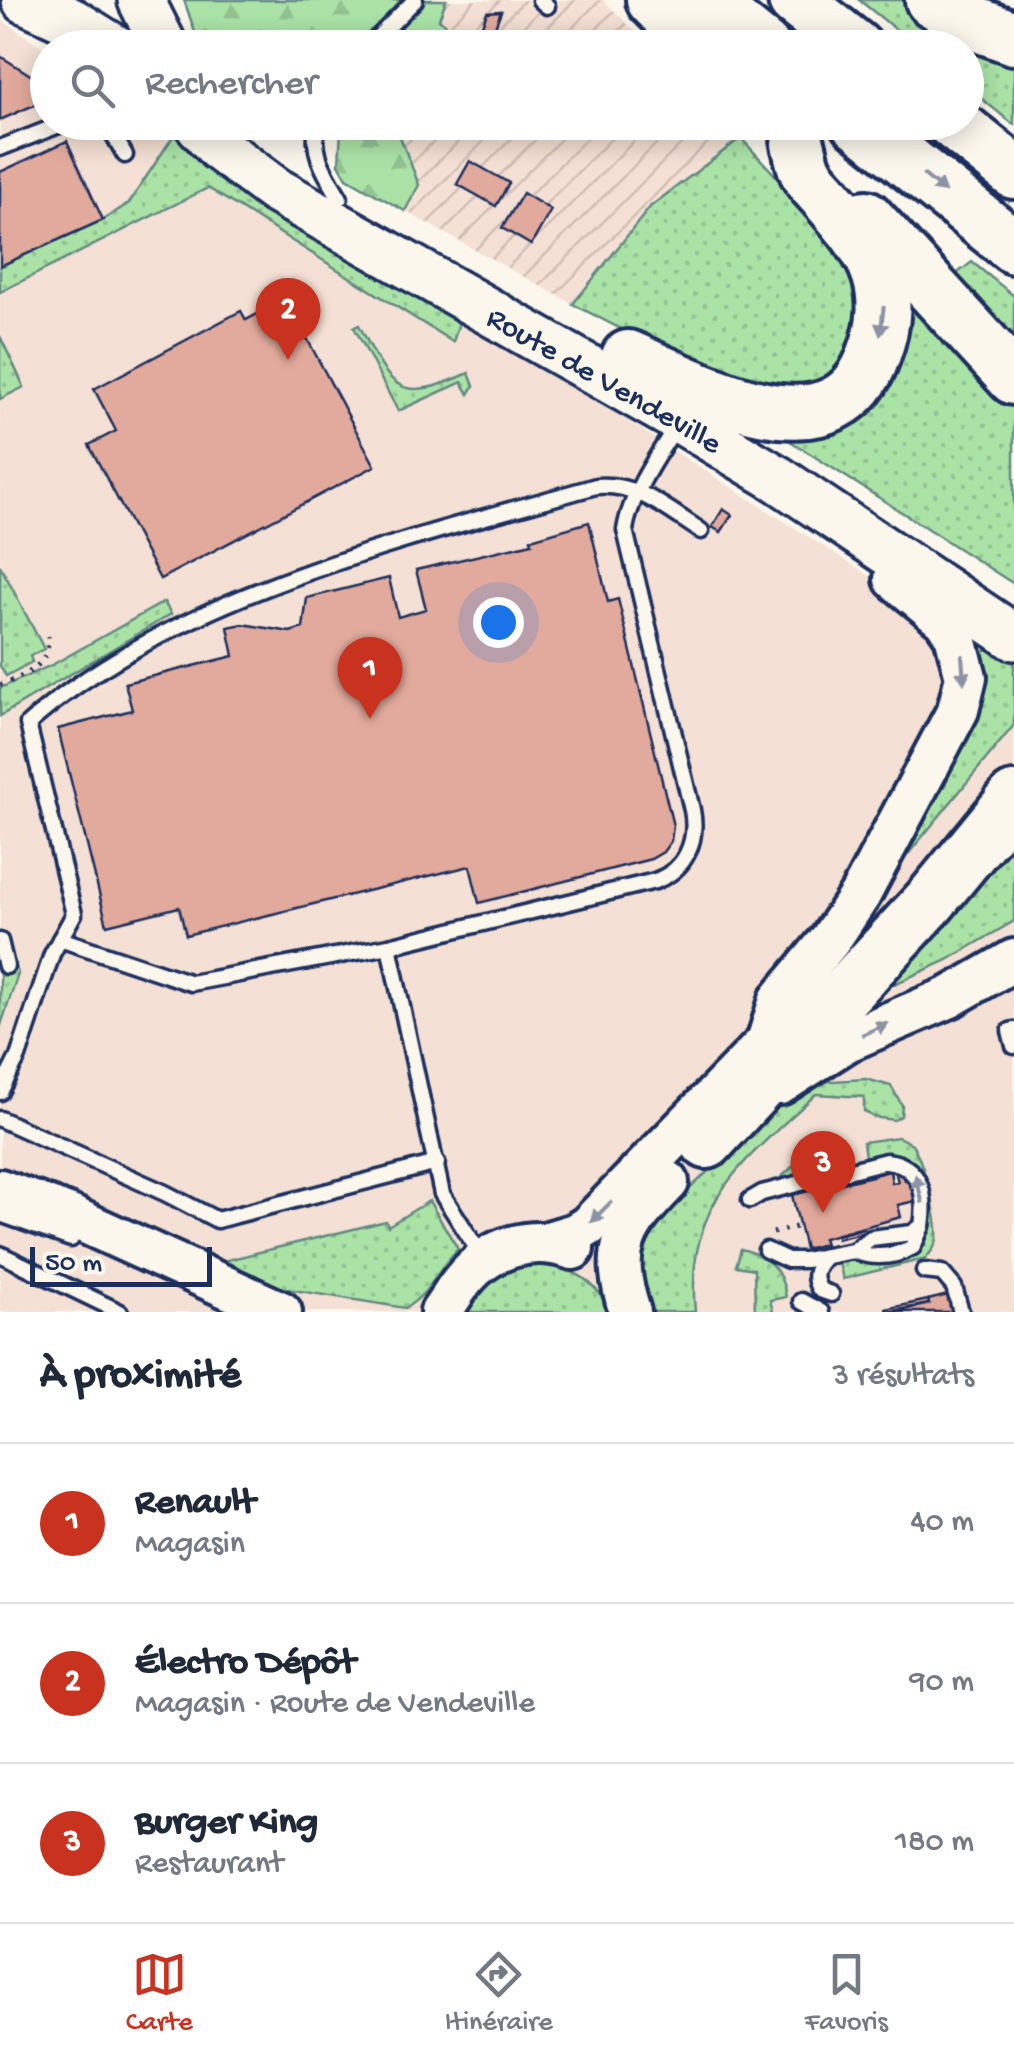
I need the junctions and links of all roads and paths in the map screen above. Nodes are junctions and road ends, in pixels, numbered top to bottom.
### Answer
1 (26, 0) edge
2 (140, 0) edge
3 (171, 0) edge
4 (415, 0) edge
5 (653, 0) edge
6 (704, 0) edge
7 (796, 0) edge
8 (932, 0) edge
9 (87, 30) edge
10 (156, 30) edge
11 (180, 30) edge
12 (386, 30) edge
13 (682, 30) edge
14 (742, 30) edge
15 (834, 30) edge
16 (1014, 38) edge
17 (30, 136) edge
18 (116, 140) edge
19 (213, 140) edge
20 (257, 140) edge
21 (314, 140) edge
22 (790, 140) edge
23 (793, 140) edge
24 (880, 140) edge
25 (0, 148) edge
26 (125, 155) dead end
27 (340, 198) junction
28 (1014, 247) edge
29 (628, 357) junction
30 (1014, 378) edge
31 (680, 420) junction
32 (778, 479) junction
33 (639, 492) junction
34 (701, 531) dead end
35 (1014, 608) edge
36 (48, 636) dead end
37 (1014, 637) edge
38 (0, 685) edge
39 (1014, 760) edge
40 (1014, 799) edge
41 (60, 939) junction
42 (0, 941) edge
43 (389, 946) junction
44 (1014, 960) edge
45 (6, 966) dead end
46 (1014, 1030) edge
47 (766, 1042) junction
48 (1014, 1046) edge
49 (0, 1092) edge
50 (0, 1119) edge
51 (707, 1142) junction
52 (438, 1163) junction
53 (0, 1190) edge
54 (750, 1200) dead end
55 (0, 1205) edge
56 (0, 1214) edge
57 (70, 1239) junction
58 (546, 1243) junction
59 (766, 1250) dead end
60 (0, 1254) edge
61 (826, 1256) junction
62 (484, 1260) junction
63 (924, 1271) dead end
64 (831, 1294) dead end
65 (800, 1301) dead end
66 (628, 1305) edge
67 (447, 1306) edge
68 (120, 1312) edge
69 (231, 1312) edge
70 (281, 1312) edge
71 (821, 1312) edge
72 (960, 1312) edge

1 - 9 main road
2 - 10 main road
3 - 11 main road
4 - 12 lane
5 - 13 highway
6 - 14 highway
7 - 15 highway
8 - 16 highway
17 - 25 lane
18 - 26 lane
19 - 31 main road, Route de Vendeville
20 - 27 main road, Route de Vendeville
21 - 27 lane
22 -> 29 highway
23 - 30 highway
24 -> 28 highway
27 - 29 main road, Route de Vendeville
29 - 35 main road, Route de Vendeville
31 - 32 main road, Route de Vendeville
31 - 33 lane
32 - 37 main road, Route de Vendeville
32 -> 47 street
33 - 34 lane
33 - 41 lane
33 - 43 lane
36 - 38 path
39 - 47 highway
40 - 51 highway
41 - 43 lane
41 - 49 lane
42 - 45 lane
43 - 52 lane
51 -> 44 street
46 - 48 lane
47 -> 58 street
50 - 52 lane
51 - 66 street
52 - 62 lane
53 - 70 street
61 -> 54 lane
55 - 57 street
56 - 57 lane
57 - 69 street
58 - 62 street
58 - 66 street
59 - 61 lane
60 - 68 lane
61 - 64 lane
62 - 67 street
63 - 72 lane
65 - 71 lane

